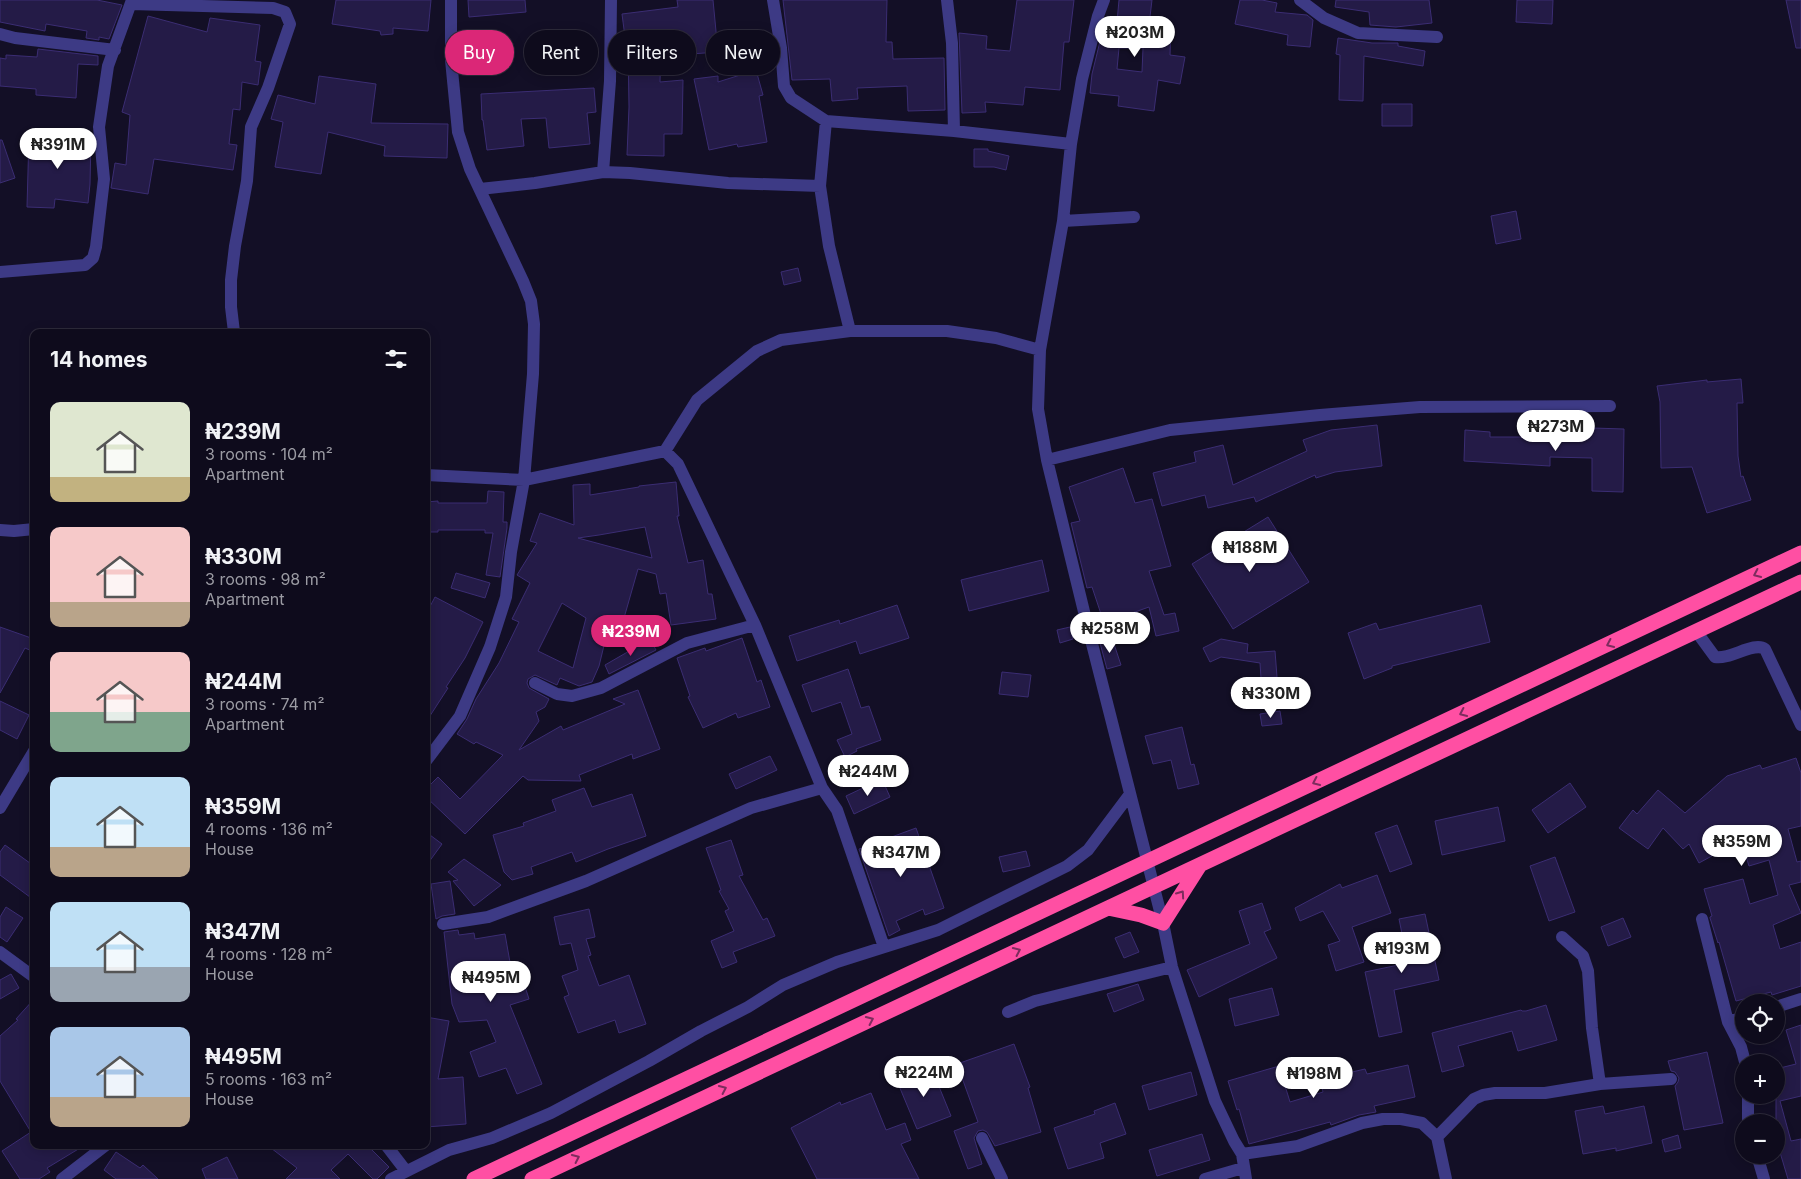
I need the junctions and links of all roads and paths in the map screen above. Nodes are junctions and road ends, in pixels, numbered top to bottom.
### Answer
1 (451, 0) edge
2 (611, 0) edge
3 (773, 0) edge
4 (947, 0) edge
5 (1104, 0) edge
6 (1300, 0) edge
7 (131, 2) edge
8 (0, 34) edge
9 (1437, 37) dead end
10 (114, 50) junction
11 (826, 120) junction
12 (954, 131) junction
13 (1071, 144) junction
14 (603, 172) junction
15 (820, 186) junction
16 (480, 189) junction
17 (1134, 217) dead end
18 (1063, 220) junction
19 (0, 272) edge
20 (234, 329) edge
21 (850, 331) junction
22 (1040, 350) junction
23 (1610, 406) dead end
24 (665, 451) junction
25 (1048, 460) junction
26 (430, 475) edge
27 (524, 480) junction
28 (0, 530) edge
29 (30, 530) edge
30 (1801, 554) edge
31 (1801, 582) edge
32 (755, 625) junction
33 (1696, 632) junction
34 (536, 683) dead end
35 (1801, 725) edge
36 (430, 756) edge
37 (30, 758) edge
38 (822, 788) junction
39 (1130, 794) junction
40 (0, 808) edge
41 (1147, 862) junction
42 (1200, 865) junction
43 (1153, 887) junction
44 (1108, 908) junction
45 (1702, 919) dead end
46 (1163, 923) junction
47 (443, 924) dead end
48 (1562, 937) dead end
49 (884, 947) junction
50 (0, 952) edge
51 (1172, 967) junction
52 (30, 974) edge
53 (1801, 999) edge
54 (1785, 1004) edge
55 (1008, 1012) dead end
56 (1735, 1020) edge
57 (1728, 1022) junction
58 (1743, 1054) edge
59 (1671, 1079) dead end
60 (1600, 1084) junction
61 (1437, 1137) junction
62 (982, 1138) dead end
63 (101, 1149) edge
64 (389, 1149) edge
65 (1242, 1154) junction
66 (1760, 1164) edge
67 (406, 1171) junction
68 (1244, 1174) edge
69 (62, 1179) edge
70 (391, 1179) edge
71 (474, 1179) edge
72 (532, 1179) edge
73 (1002, 1179) edge
74 (1205, 1179) edge
75 (1446, 1179) edge
76 (1764, 1179) edge

1 - 16 street
2 - 14 street
3 - 11 street
4 - 12 street
5 - 13 street
6 - 9 street
7 - 10 street
7 - 20 street
8 - 10 street
10 - 19 street
11 - 12 street
11 - 15 street
12 - 13 street
13 - 18 street
14 - 15 street
14 - 16 street
15 - 21 street
16 - 27 street
17 - 18 street
18 - 22 street
21 - 22 street
21 - 24 street
22 - 25 street
23 - 25 street
24 - 27 street
24 - 32 street
25 - 39 street
26 - 27 street
27 - 36 street
28 - 29 street
30 -> 41 highway
31 - 33 highway
32 - 34 street
32 - 38 street
33 - 35 street
33 - 42 highway
37 - 40 street
38 - 47 street
38 - 49 street
39 - 41 street
39 - 49 street
41 - 43 street
41 - 71 highway
42 - 43 highway
46 -> 42 highway
43 - 44 highway
43 - 46 street
44 - 46 highway
72 -> 44 highway
45 - 57 street
46 - 51 street
48 - 60 street
49 - 67 street
50 - 52 street
51 - 55 street
51 - 65 street
53 - 54 street
56 - 57 street
57 - 58 street
59 - 60 street
60 - 61 street
61 - 65 street
61 - 75 street
62 - 73 street
63 - 69 street
64 - 67 street
65 - 68 street
66 - 76 street
67 - 70 street
68 - 74 street

